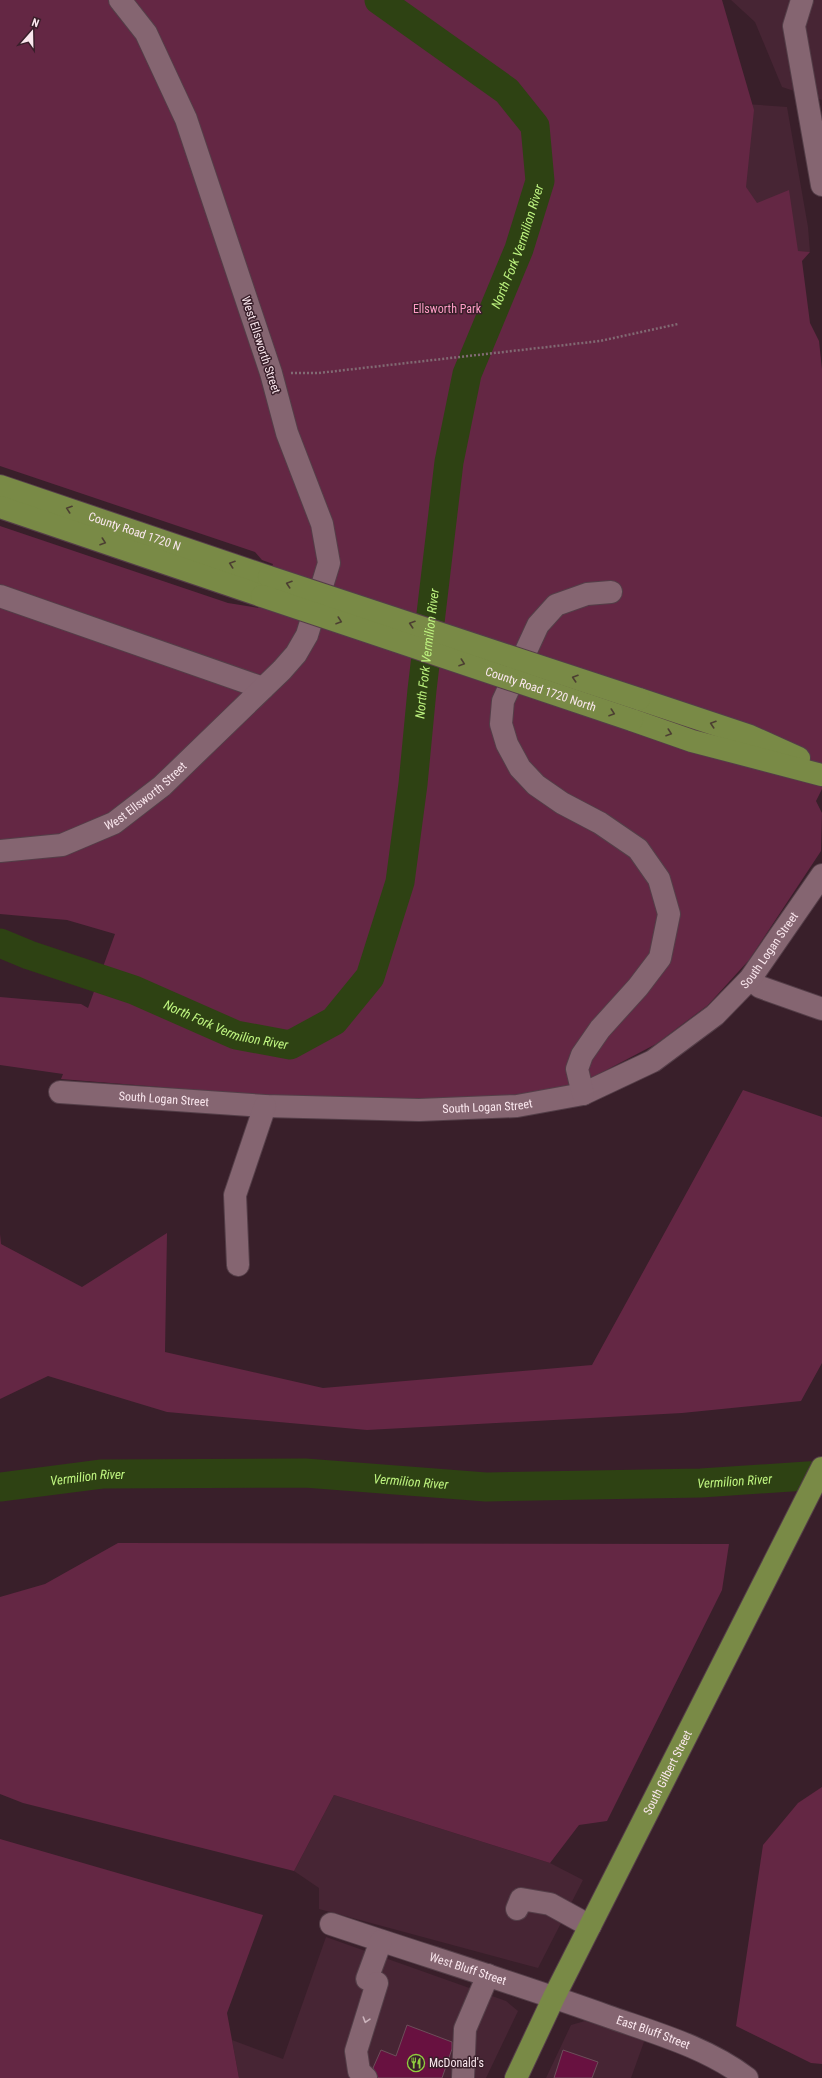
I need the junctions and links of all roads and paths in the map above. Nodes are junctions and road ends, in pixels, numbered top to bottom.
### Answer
1 (120, 0) edge
2 (802, 0) edge
3 (815, 104) edge
4 (822, 185) edge
5 (678, 324) dead end
6 (271, 373) junction
7 (0, 486) edge
8 (0, 507) edge
9 (265, 586) junction
10 (611, 592) dead end
11 (0, 596) edge
12 (263, 688) junction
13 (822, 769) edge
14 (822, 775) edge
15 (0, 851) edge
16 (822, 875) edge
17 (816, 898) edge
18 (750, 979) junction
19 (822, 1009) edge
20 (60, 1092) dead end
21 (582, 1094) junction
22 (265, 1106) junction
23 (238, 1265) dead end
24 (822, 1468) edge
25 (517, 1909) dead end
26 (331, 1924) dead end
27 (590, 1926) junction
28 (381, 1941) junction
29 (488, 1975) junction
30 (554, 1996) junction
31 (366, 2078) edge
32 (463, 2078) edge
33 (516, 2078) edge
34 (747, 2078) edge

1 - 6 street, West Ellsworth Street
2 - 3 street
3 - 4 street
5 - 6 path
6 - 12 street, West Ellsworth Street
9 -> 7 main road, County Road 1720 N
8 -> 9 main road, County Road 1720 N
13 -> 9 main road, County Road 1720 North, bridge
9 -> 14 main road, County Road 1720 North, bridge
10 - 21 street
11 - 12 street
12 - 15 street, West Ellsworth Street
16 - 17 street, South Logan Street
17 - 18 street, South Logan Street
18 - 19 street
18 - 21 street, South Logan Street
20 - 22 street, South Logan Street
21 - 22 street, South Logan Street
22 - 23 street
24 - 27 main road, South Gilbert Street
25 - 27 street
26 - 28 street, West Bluff Street
27 - 30 main road, South Gilbert Street
28 - 29 street, West Bluff Street
28 -> 31 street
29 - 30 street, West Bluff Street
29 - 32 street
30 - 33 main road, South Gilbert Street
30 - 34 street, East Bluff Street

